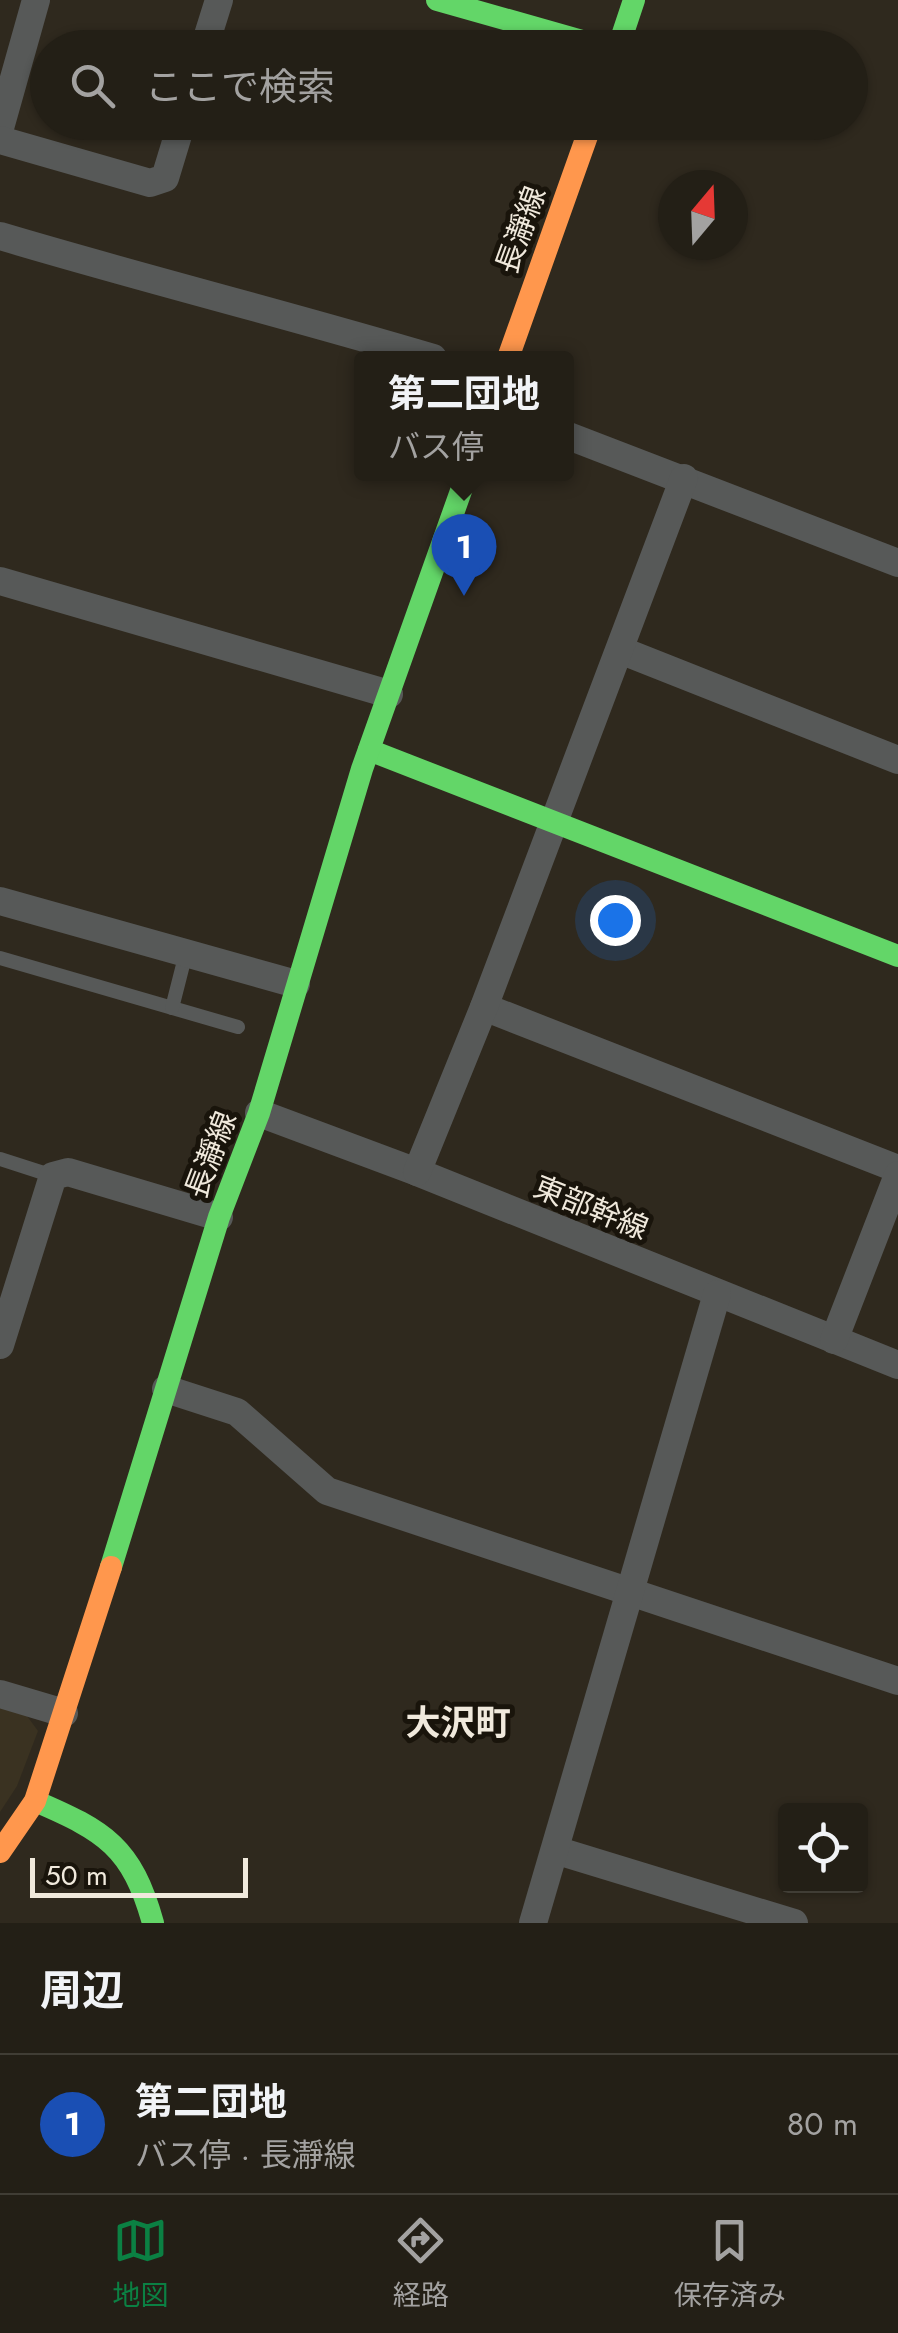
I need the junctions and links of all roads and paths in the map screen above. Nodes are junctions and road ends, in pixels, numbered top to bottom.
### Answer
1 (36, 0) edge
2 (219, 0) edge
3 (437, 0) edge
4 (634, 0) edge
5 (210, 30) edge
6 (543, 30) edge
7 (624, 30) edge
8 (0, 128) edge
9 (0, 140) edge
10 (177, 140) edge
11 (586, 140) edge
12 (0, 236) edge
13 (410, 351) edge
14 (510, 351) edge
15 (574, 438) edge
16 (684, 478) junction
17 (464, 481) edge
18 (898, 563) edge
19 (0, 581) edge
20 (620, 650) junction
21 (388, 694) junction
22 (368, 750) junction
23 (898, 760) edge
24 (554, 822) junction
25 (0, 900) edge
26 (186, 953) junction
27 (898, 956) edge
28 (0, 958) edge
29 (296, 984) junction
30 (484, 1007) junction
31 (172, 1008) junction
32 (238, 1027) dead end
33 (259, 1113) junction
34 (0, 1160) edge
35 (417, 1172) junction
36 (898, 1172) edge
37 (53, 1176) junction
38 (219, 1218) junction
39 (718, 1294) junction
40 (5, 1310) edge
41 (834, 1340) junction
42 (0, 1345) edge
43 (898, 1365) edge
44 (166, 1389) junction
45 (630, 1594) junction
46 (898, 1681) edge
47 (0, 1694) edge
48 (64, 1713) junction
49 (35, 1801) junction
50 (555, 1850) junction
51 (0, 1852) edge
52 (154, 1923) edge
53 (533, 1923) edge
54 (794, 1923) edge

1 - 8 street
2 - 5 street
3 - 6 main road
4 - 7 main road
9 - 10 street
11 - 14 main road, 長瀞線
12 - 13 street
15 - 16 street
16 - 18 street
16 - 20 street
17 - 21 main road, 長瀞線
19 - 21 street
20 - 23 street
20 - 24 street
21 - 22 main road, 長瀞線
22 - 24 main road
22 - 29 main road, 長瀞線
24 - 27 main road
24 - 30 street
25 - 26 street
26 - 29 street
26 - 31 lane
28 - 31 lane
29 - 33 main road, 長瀞線
30 - 35 street
30 - 36 street
31 - 32 lane
33 - 35 street, 東部幹線
33 - 38 main road, 長瀞線
34 - 37 lane
35 - 39 street, 東部幹線
36 - 41 street
37 - 38 street
37 - 40 street
38 - 44 main road, 長瀞線
39 - 41 street, 東部幹線
39 - 45 street
40 - 42 street
41 - 43 street, 東部幹線
44 - 45 street
44 - 48 main road, 長瀞線
45 - 46 street
45 - 50 street
47 - 48 street
48 - 49 main road, 長瀞線
49 - 51 main road, 長瀞線
49 - 52 main road
50 - 53 street
50 - 54 street

